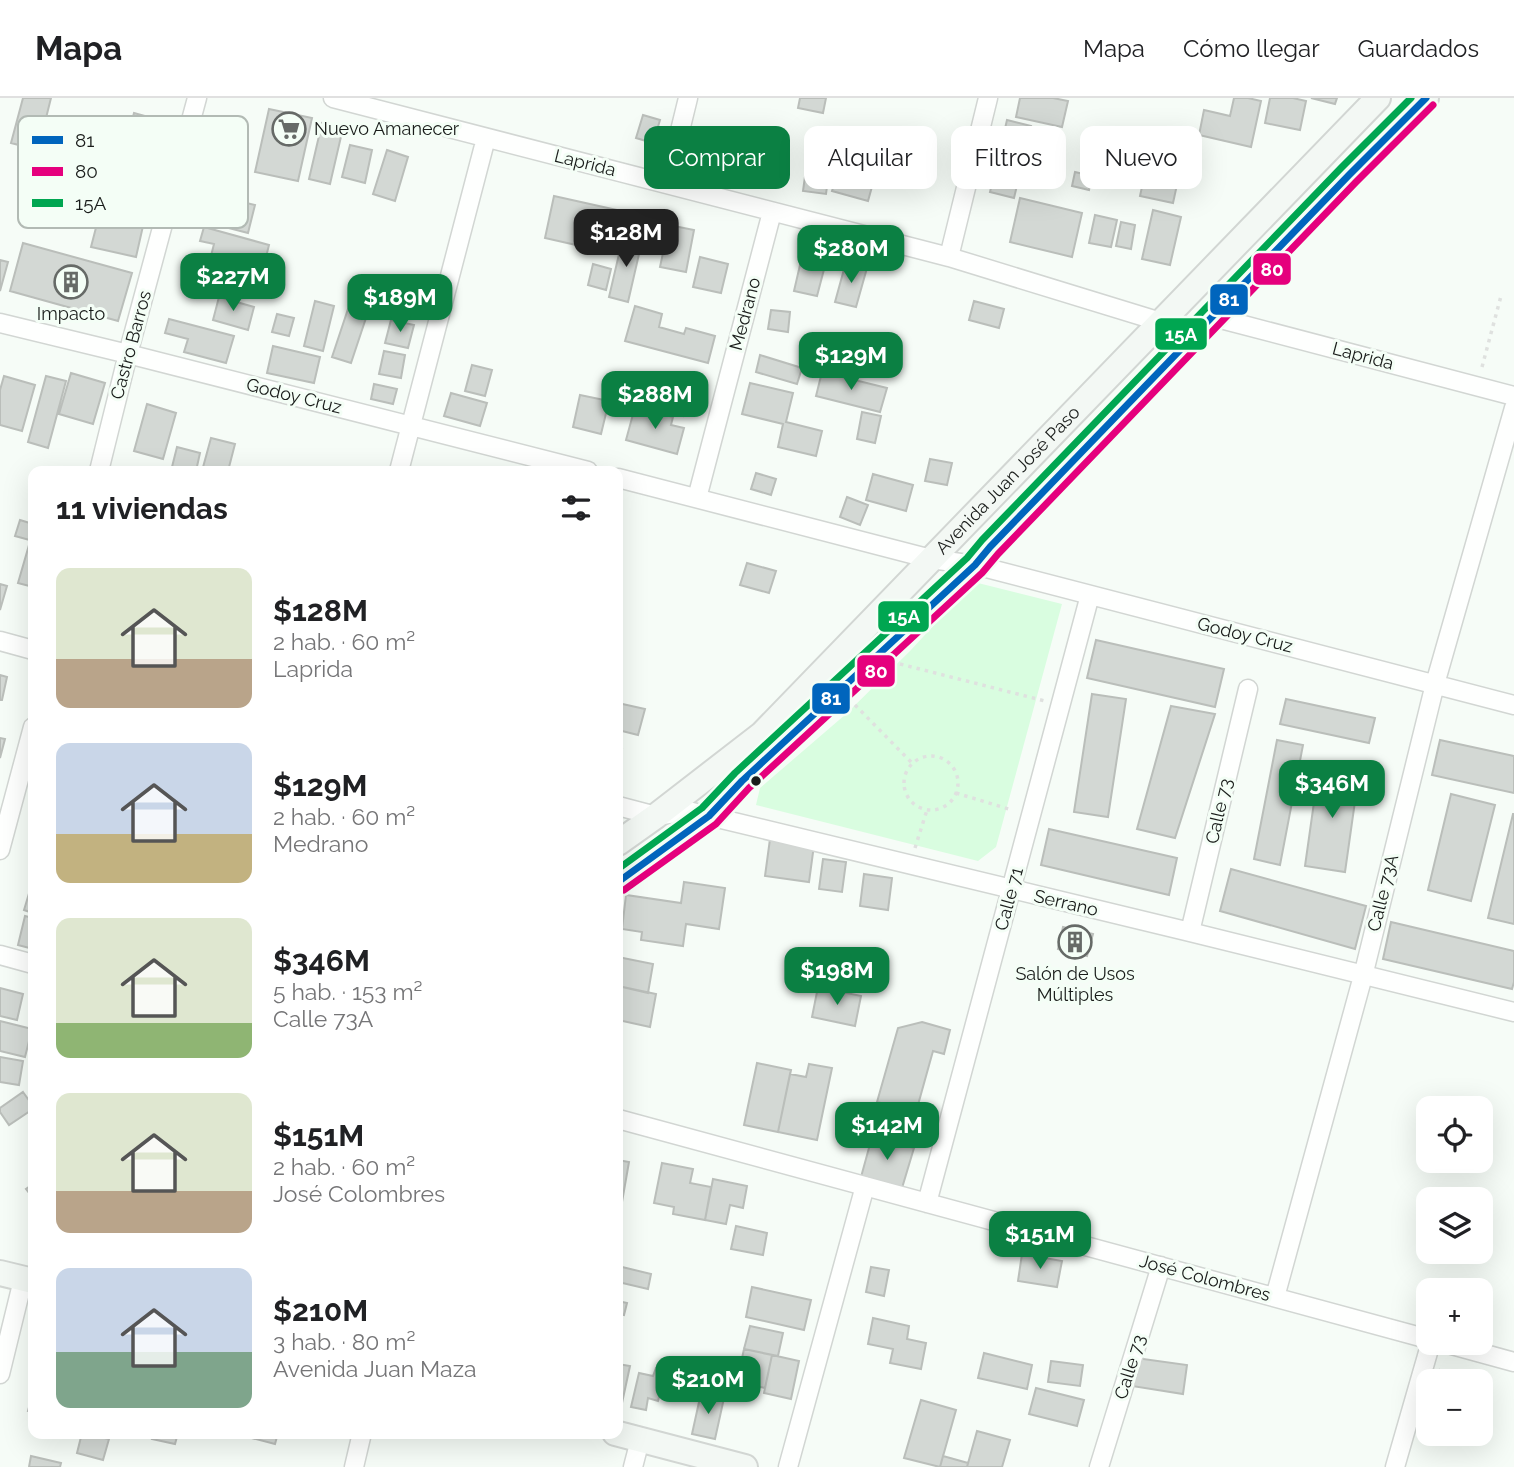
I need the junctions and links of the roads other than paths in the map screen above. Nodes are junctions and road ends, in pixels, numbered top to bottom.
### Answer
1 (197, 98) edge
2 (333, 98) edge
3 (688, 98) edge
4 (988, 98) edge
5 (1378, 98) edge
6 (1426, 98) edge
7 (192, 116) edge
8 (681, 126) edge
9 (486, 138) junction
10 (644, 178) edge
11 (686, 189) edge
12 (772, 212) junction
13 (162, 228) edge
14 (949, 257) junction
15 (1213, 317) junction
16 (1161, 322) junction
17 (0, 323) edge
18 (128, 354) junction
19 (1514, 396) edge
20 (1514, 408) edge
21 (410, 426) junction
22 (100, 466) edge
23 (399, 466) edge
24 (568, 466) edge
25 (623, 479) edge
26 (697, 498) junction
27 (931, 559) junction
28 (975, 565) junction
29 (1090, 595) junction
30 (0, 641) edge
31 (28, 649) edge
32 (1435, 684) junction
33 (1248, 689) dead end
34 (1514, 705) edge
35 (28, 746) edge
36 (623, 807) edge
37 (656, 816) junction
38 (709, 816) junction
39 (623, 839) edge
40 (0, 850) edge
41 (623, 878) edge
42 (1011, 890) junction
43 (1190, 932) junction
44 (0, 955) edge
45 (28, 963) edge
46 (1363, 976) junction
47 (1514, 1012) edge
48 (623, 1120) edge
49 (865, 1186) junction
50 (928, 1203) junction
51 (1161, 1266) junction
52 (22, 1276) edge
53 (1275, 1297) junction
54 (1416, 1336) edge
55 (1426, 1355) edge
56 (1488, 1355) edge
57 (1514, 1362) edge
58 (0, 1374) edge
59 (623, 1435) edge
60 (361, 1439) edge
61 (640, 1440) junction
62 (354, 1467) edge
63 (633, 1467) edge
64 (745, 1467) edge
65 (788, 1467) edge
66 (1099, 1467) edge
67 (1395, 1467) edge

1 - 7 street, Castro Barros
2 - 9 street, Laprida
3 - 8 street
4 - 14 street
5 - 16 main road, Avenida Juan José Paso
6 - 15 main road, Avenida Juan José Paso
9 - 10 street, Laprida
9 - 21 street
11 - 12 street, Laprida
12 - 14 street, Laprida
12 - 26 street, Medrano
13 - 18 street, Castro Barros
14 - 16 street, Laprida
15 - 19 street, Laprida
15 - 28 main road, Avenida Juan José Paso
16 - 27 main road, Avenida Juan José Paso
17 - 18 street, Godoy Cruz
18 - 21 street, Godoy Cruz
18 - 22 street, Castro Barros
20 - 32 street, Calle 73A
21 - 23 street
21 - 24 street, Godoy Cruz
25 - 26 street
26 - 27 street
27 - 28 street, Godoy Cruz
27 - 37 main road, Avenida Juan José Paso
28 - 29 street, Godoy Cruz
28 - 38 main road, Avenida Juan José Paso
29 - 32 street, Godoy Cruz
29 - 42 street, Calle 71
30 - 31 street
32 - 34 street, Godoy Cruz
32 - 46 street, Calle 73A
33 - 43 street, Calle 73
35 - 40 street
36 - 37 street, Serrano
37 - 38 street, Serrano
37 - 39 main road, Avenida Juan José Paso
38 - 41 main road, Avenida Juan José Paso
38 - 42 street, Serrano
42 - 43 street, Serrano
42 - 50 street, Calle 71
43 - 46 street, Serrano
44 - 45 street
46 - 47 street, Serrano
46 - 53 street, Calle 73A
48 - 49 street, José Colombres
49 - 50 street, José Colombres
49 - 65 street
50 - 51 street, José Colombres
51 - 53 street, José Colombres
51 - 66 street, Calle 73
52 - 58 street
53 - 54 street, José Colombres
55 - 67 street
56 - 57 street
59 - 61 main road
60 - 62 street
61 - 63 street
61 - 64 main road

